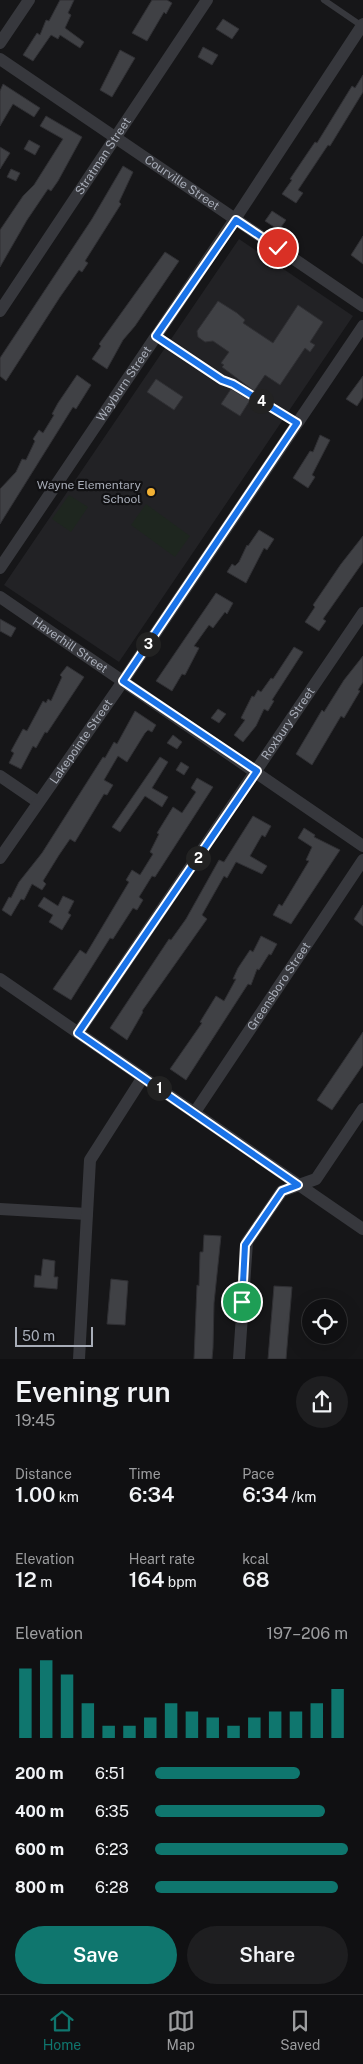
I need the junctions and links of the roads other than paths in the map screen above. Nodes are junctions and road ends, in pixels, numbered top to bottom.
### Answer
1 (29, 0) edge
2 (207, 0) edge
3 (324, 0) edge
4 (363, 25) edge
5 (0, 43) edge
6 (0, 59) edge
7 (117, 138) junction
8 (236, 220) junction
9 (363, 306) edge
10 (0, 312) edge
11 (363, 326) edge
12 (156, 336) junction
13 (297, 423) junction
14 (0, 568) edge
15 (0, 597) edge
16 (363, 613) edge
17 (123, 681) junction
18 (257, 771) junction
19 (0, 776) edge
20 (38, 802) junction
21 (363, 846) edge
22 (0, 858) edge
23 (363, 860) edge
24 (0, 979) edge
25 (78, 1033) junction
26 (143, 1077) junction
27 (363, 1109) edge
28 (195, 1112) junction
29 (298, 1185) junction
30 (0, 1209) edge
31 (87, 1214) junction
32 (363, 1229) edge
33 (79, 1359) edge
34 (239, 1359) edge

1 - 5 street
2 - 7 street, Stratman Street
3 - 4 lane
4 - 8 street, Wayburn Street
6 - 7 street, Courville Street
7 - 8 street, Courville Street
7 - 10 street, Stratman Street
8 - 9 street, Courville Street
8 - 12 street, Wayburn Street
11 - 13 street, Lakepointe Street
12 - 13 lane
12 - 14 street, Wayburn Street
13 - 17 street, Lakepointe Street
15 - 17 street, Haverhill Street
16 - 18 street, Roxbury Street
17 - 18 street, Haverhill Street
17 - 20 street, Lakepointe Street
18 - 21 street, Haverhill Street
18 - 25 street, Roxbury Street
19 - 20 street
20 - 22 street, Lakepointe Street
23 - 28 street, Greensboro Street
24 - 25 street
25 - 26 street
26 - 28 street
26 - 31 street
27 - 29 street
28 - 29 street
29 - 32 street
29 - 34 street
30 - 31 street
31 - 33 street

